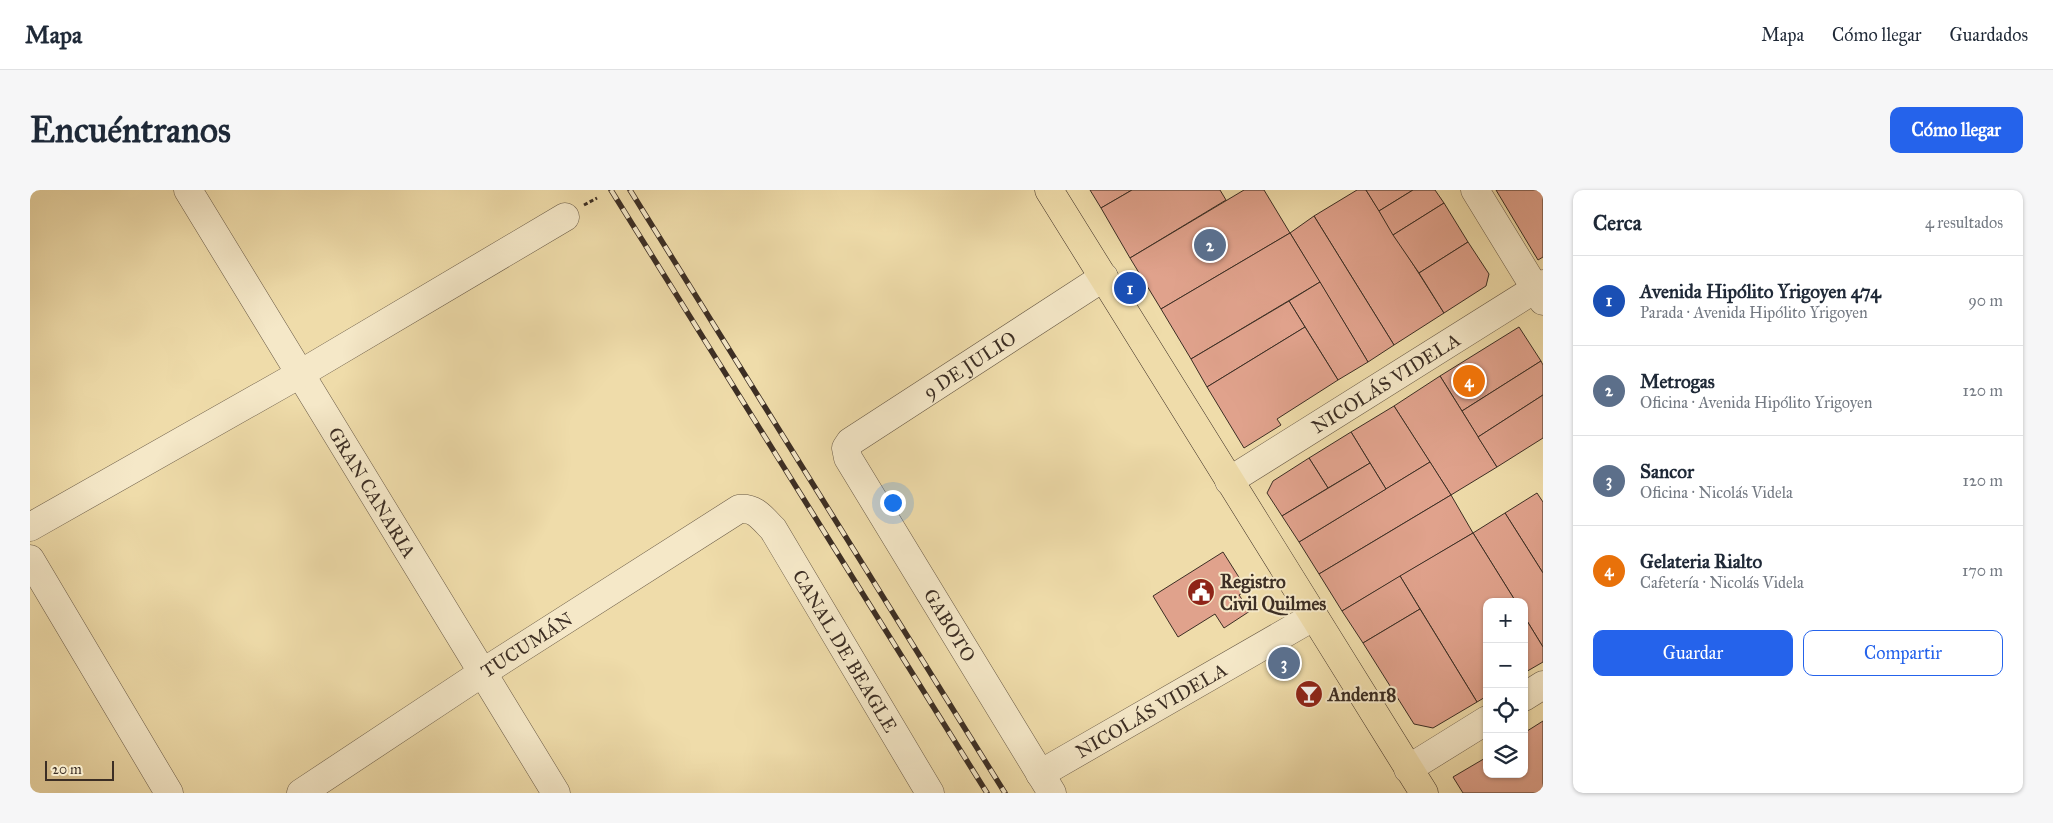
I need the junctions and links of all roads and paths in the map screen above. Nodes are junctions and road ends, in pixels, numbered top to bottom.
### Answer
1 (188, 190) edge
2 (1049, 190) edge
3 (1476, 190) edge
4 (565, 217) dead end
5 (1104, 277) junction
6 (1540, 291) edge
7 (300, 374) junction
8 (848, 458) joint
9 (1229, 481) junction
10 (756, 512) joint
11 (30, 527) edge
12 (30, 559) edge
13 (1313, 617) junction
14 (482, 673) junction
15 (1543, 685) edge
16 (1528, 694) edge
17 (1483, 722) edge
18 (1408, 769) junction
19 (1046, 783) edge
20 (169, 793) edge
21 (301, 793) edge
22 (556, 793) edge
23 (930, 793) edge
24 (1424, 793) edge

1 - 7 street, GRAN CANARIA
2 - 5 main road
3 - 6 street
4 - 7 street
5 - 8 street, 9 DE JULIO
5 - 9 main road
6 - 9 street, NICOLÁS VIDELA
7 - 11 street
7 - 14 street, GRAN CANARIA
8 - 19 street, GABOTO
9 - 13 main road
10 - 14 street, TUCUMÁN
10 - 23 street, CANAL DE BEAGLE
12 - 20 street
13 - 18 main road
13 - 19 street, NICOLÁS VIDELA
14 - 21 street, TUCUMÁN
14 - 22 street, GRAN CANARIA
15 - 16 street
17 - 18 street
18 - 24 main road

